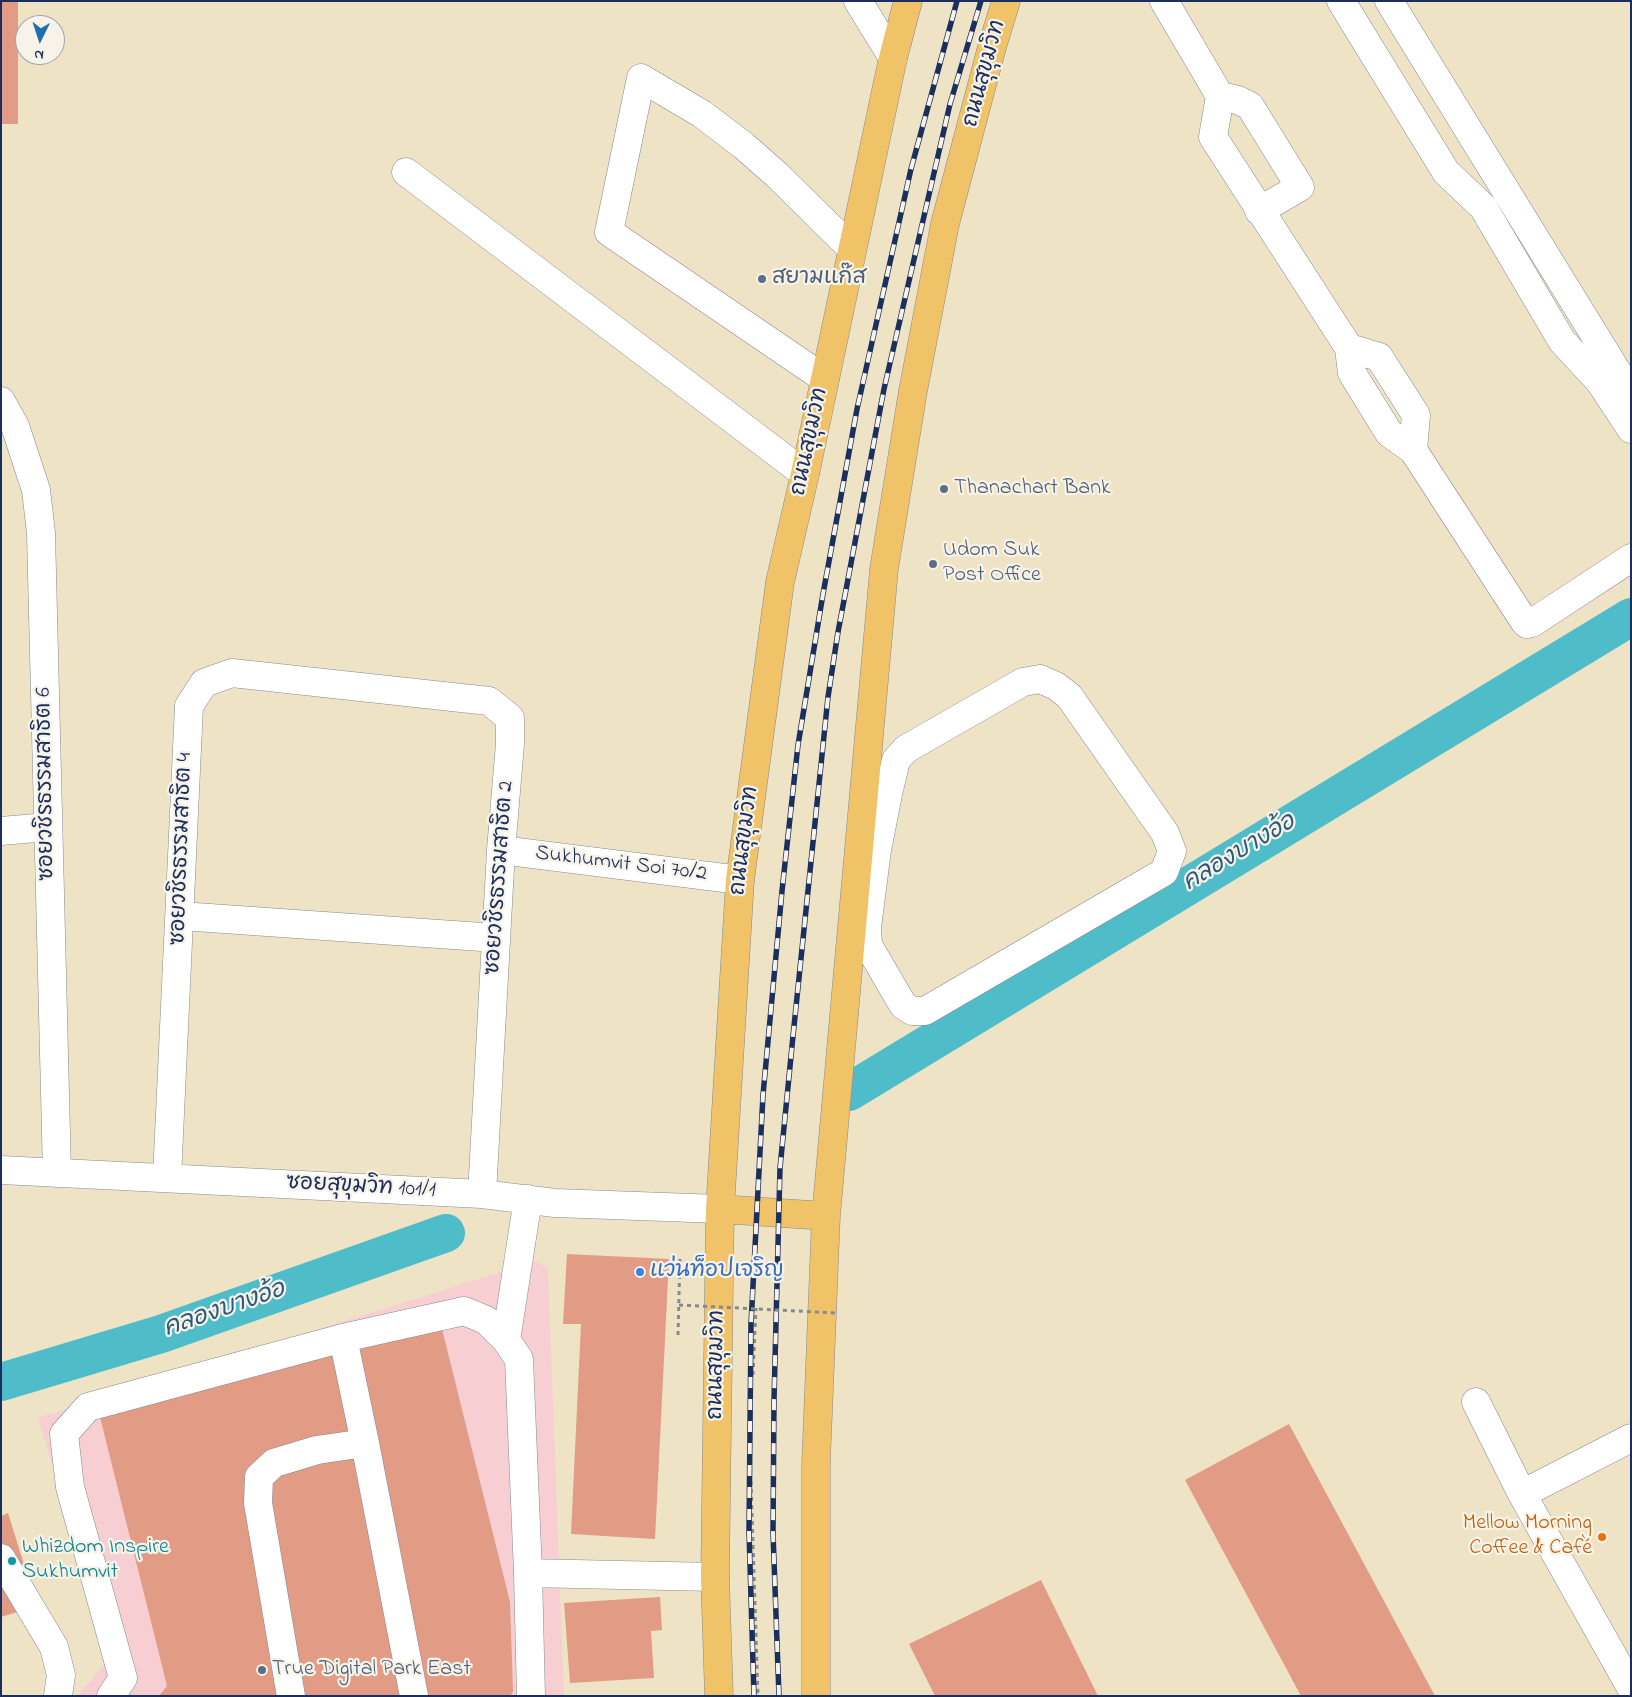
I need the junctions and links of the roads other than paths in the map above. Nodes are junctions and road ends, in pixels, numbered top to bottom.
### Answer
1 (858, 1) edge
2 (908, 1) edge
3 (1006, 1) edge
4 (1164, 1) edge
5 (1341, 1) edge
6 (1389, 1) edge
7 (893, 58) junction
8 (1220, 96) junction
9 (406, 172) dead end
10 (1259, 211) junction
11 (852, 248) junction
12 (825, 379) junction
13 (1631, 394) edge
14 (1, 401) edge
15 (1631, 430) edge
16 (805, 474) junction
17 (1631, 558) edge
18 (360, 687) joint
19 (48, 827) junction
20 (1, 831) edge
21 (868, 849) junction
22 (501, 850) junction
23 (740, 880) junction
24 (180, 916) junction
25 (496, 938) junction
26 (1, 1170) edge
27 (57, 1173) junction
28 (167, 1178) junction
29 (482, 1194) junction
30 (528, 1199) junction
31 (720, 1209) junction
32 (826, 1216) junction
33 (343, 1338) junction
34 (506, 1340) junction
35 (1476, 1402) dead end
36 (1631, 1438) edge
37 (365, 1442) junction
38 (1522, 1494) junction
39 (1, 1558) edge
40 (528, 1574) junction
41 (715, 1577) junction
42 (1631, 1688) edge
43 (58, 1696) edge
44 (111, 1696) edge
45 (291, 1696) edge
46 (414, 1696) edge
47 (531, 1696) edge
48 (719, 1696) edge
49 (816, 1696) edge

1 - 7 street
2 - 7 main road, ถนนสุขุมวิท
3 - 21 main road, ถนนสุขุมวิท
4 - 8 street
5 - 15 street
6 - 13 street
7 - 11 main road, ถนนสุขุมวิท
8 - 10 street
8 - 10 street
9 - 16 street
10 - 17 street
11 - 12 main road, ถนนสุขุมวิท
11 - 12 street
12 - 16 main road, ถนนสุขุมวิท
14 - 19 street, ซอยวชิรธรรมสาธิต 6
16 - 23 main road, ถนนสุขุมวิท
18 - 22 street, ซอยวชิรธรรมสาธิต 2
18 - 24 street, ซอยวชิรธรรมสาธิต 4
19 - 20 street
19 - 27 street, ซอยวชิรธรรมสาธิต 6
21 - 21 street
21 - 32 main road, ถนนสุขุมวิท
22 - 23 street, Sukhumvit Soi 70/2
22 - 25 street, ซอยวชิรธรรมสาธิต 2
23 - 31 main road, ถนนสุขุมวิท
24 - 25 street
24 - 28 street, ซอยวชิรธรรมสาธิต 4
25 - 29 street, ซอยวชิรธรรมสาธิต 2
26 - 27 street, ซอยสุขุมวิท 101/1
27 - 28 street, ซอยสุขุมวิท 101/1
28 - 29 street, ซอยสุขุมวิท 101/1
29 - 30 street, ซอยสุขุมวิท 101/1
30 - 31 street, ซอยสุขุมวิท 101/1
30 - 34 street
31 - 32 main road
31 - 41 main road, ถนนสุขุมวิท
32 - 49 main road, ถนนสุขุมวิท
33 - 34 street
33 - 37 street
33 - 44 street
34 - 40 street
35 - 38 street
36 - 38 street
37 - 45 street
37 - 46 street
38 - 42 street
39 - 43 street
40 - 41 street
40 - 47 street
41 - 48 main road, ถนนสุขุมวิท

